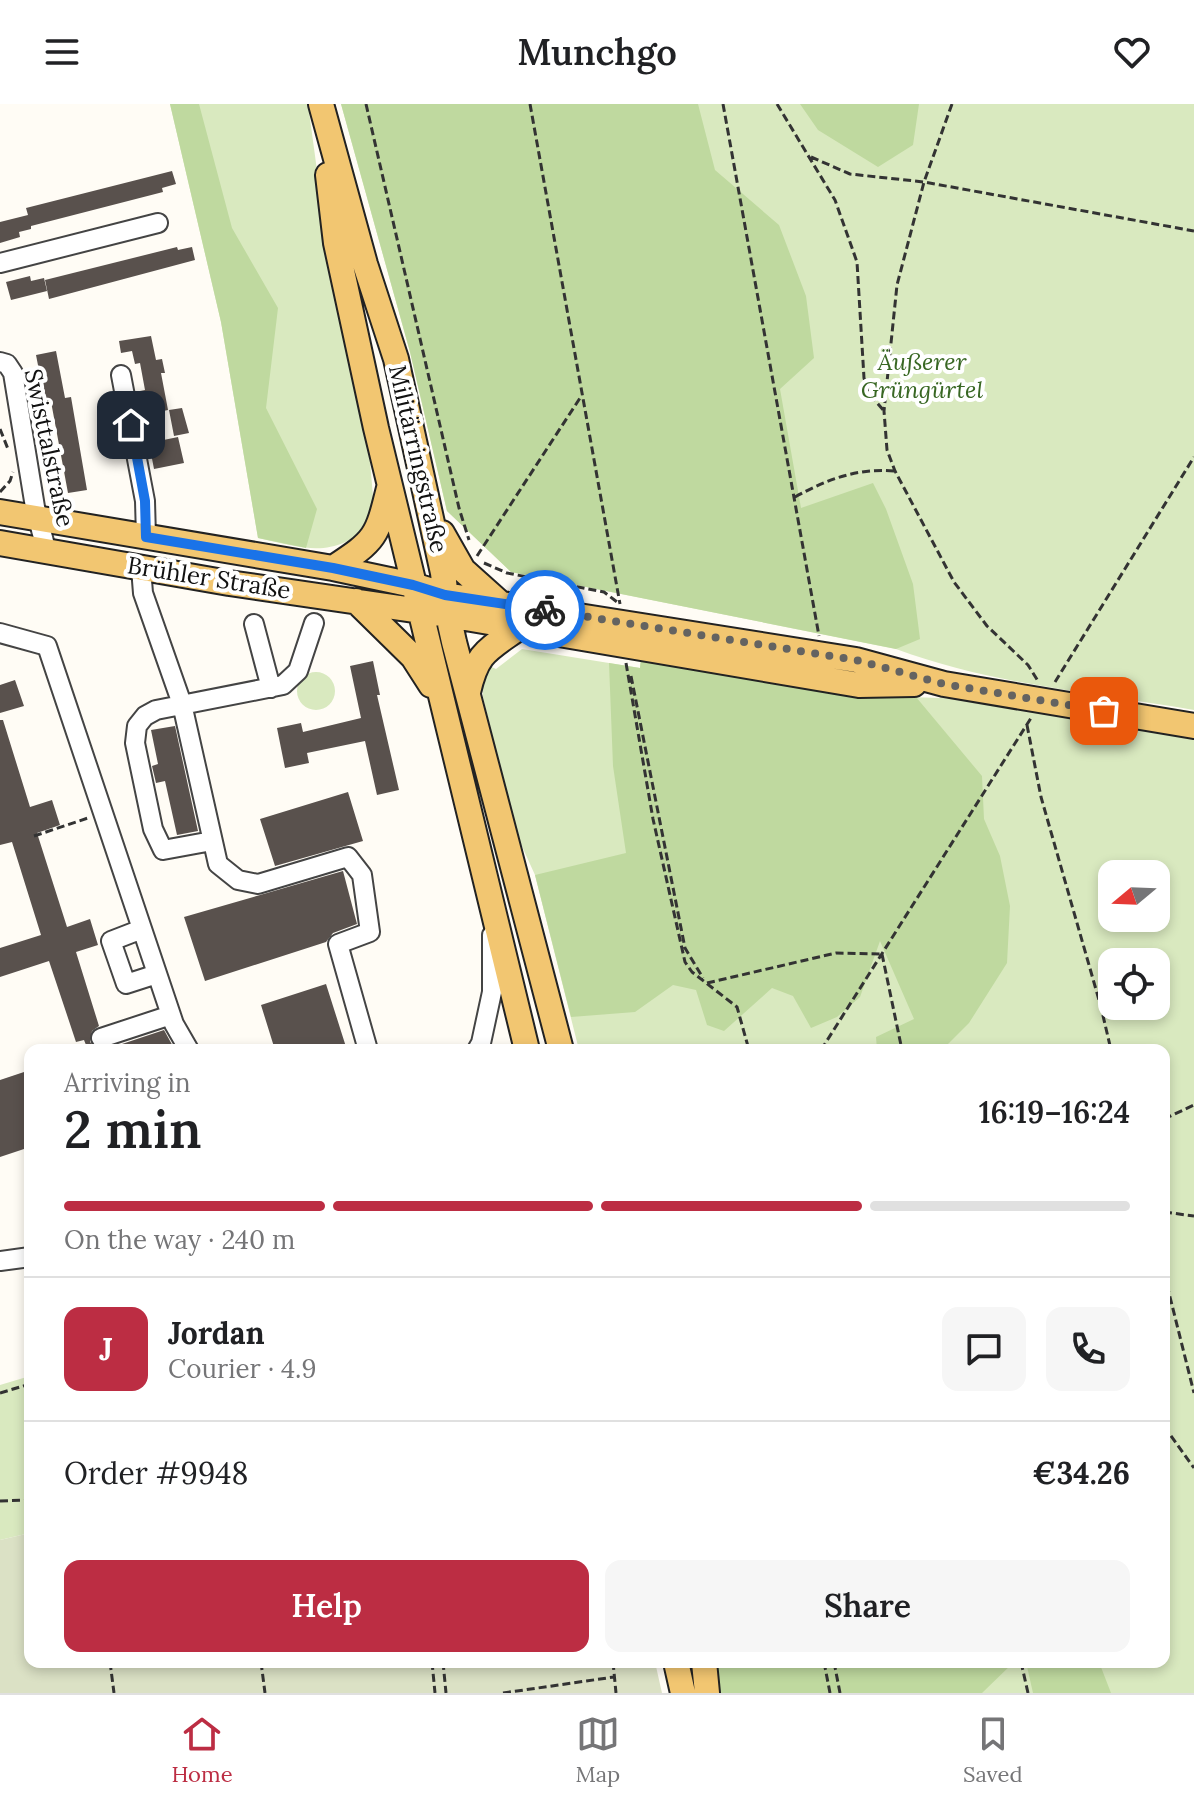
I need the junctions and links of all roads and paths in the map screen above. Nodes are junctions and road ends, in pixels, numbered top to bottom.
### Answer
1 (320, 104) edge
2 (366, 104) edge
3 (530, 104) edge
4 (723, 104) edge
5 (777, 104) edge
6 (952, 104) edge
7 (811, 157) junction
8 (924, 182) junction
9 (158, 223) dead end
10 (1194, 231) edge
11 (0, 263) edge
12 (0, 362) edge
13 (121, 375) dead end
14 (582, 395) junction
15 (884, 411) junction
16 (0, 429) edge
17 (8, 451) dead end
18 (1194, 457) edge
19 (11, 462) dead end
20 (895, 471) junction
21 (390, 485) junction
22 (0, 492) edge
23 (795, 497) junction
24 (0, 512) edge
25 (430, 513) junction
26 (39, 518) junction
27 (146, 537) junction
28 (0, 543) edge
29 (46, 549) junction
30 (475, 558) junction
31 (141, 568) junction
32 (333, 568) junction
33 (413, 585) junction
34 (356, 601) junction
35 (501, 604) junction
36 (446, 605) junction
37 (419, 612) junction
38 (314, 623) dead end
39 (254, 624) dead end
40 (517, 629) junction
41 (0, 633) edge
42 (819, 638) dead end
43 (944, 684) junction
44 (271, 688) junction
45 (1043, 694) junction
46 (467, 695) junction
47 (441, 701) junction
48 (182, 704) junction
49 (1027, 725) junction
50 (1194, 726) edge
51 (103, 814) junction
52 (34, 836) dead end
53 (212, 841) junction
54 (493, 913) junction
55 (142, 929) junction
56 (882, 954) junction
57 (157, 974) junction
58 (706, 983) junction
59 (171, 1015) junction
60 (101, 1038) dead end
61 (186, 1044) edge
62 (366, 1044) edge
63 (480, 1044) edge
64 (526, 1044) edge
65 (559, 1044) edge
66 (747, 1044) edge
67 (825, 1044) edge
68 (901, 1044) edge
69 (1110, 1044) edge
70 (1194, 1105) edge
71 (1170, 1116) edge
72 (1170, 1213) edge
73 (1194, 1216) edge
74 (24, 1258) edge
75 (0, 1261) edge
76 (1170, 1297) edge
77 (24, 1386) edge
78 (0, 1393) edge
79 (1194, 1393) edge
80 (1170, 1434) edge
81 (1194, 1468) edge
82 (24, 1500) edge
83 (0, 1501) edge
84 (111, 1668) edge
85 (262, 1668) edge
86 (433, 1668) edge
87 (444, 1668) edge
88 (613, 1668) edge
89 (677, 1668) edge
90 (705, 1668) edge
91 (825, 1668) edge
92 (835, 1668) edge
93 (1022, 1668) edge
94 (614, 1677) junction
95 (114, 1693) edge
96 (265, 1693) edge
97 (435, 1693) edge
98 (446, 1693) edge
99 (503, 1693) edge
100 (616, 1693) edge
101 (683, 1693) edge
102 (707, 1693) edge
103 (830, 1693) edge
104 (840, 1693) edge
105 (1028, 1693) edge

1 - 21 main road, Militärringstraße
1 - 25 main road, Militärringstraße
2 - 30 path
3 - 14 path
4 - 23 path
5 - 7 path
6 - 8 path
7 - 8 path
7 - 15 path
8 - 10 path
8 - 15 path
9 - 11 street
12 - 26 street, Swisttalstraße
13 - 27 street, Brühler Straße
14 - 30 path
14 - 30 path
15 - 20 path
16 - 17 path
18 - 45 path
19 - 22 path
20 - 23 path
20 - 45 path
21 - 32 main road
21 - 33 main road, Militärringstraße
23 - 42 path
24 - 26 main road, Brühler Straße
25 - 35 main road
25 - 36 main road, Militärringstraße
26 - 27 main road, Brühler Straße
26 - 29 street, Swisttalstraße
27 - 31 main road
27 - 32 main road, Brühler Straße
28 - 29 main road, Brühler Straße
29 - 31 main road, Brühler Straße
31 - 34 main road, Brühler Straße
31 - 48 street
32 - 33 main road, Brühler Straße
33 - 36 main road, Brühler Straße
33 - 37 main road, Militärringstraße
34 - 37 main road, Brühler Straße
34 - 47 main road
35 - 36 main road
35 - 43 main road
36 - 37 main road, Brühler Straße
36 - 40 main road
36 - 46 main road, Militärringstraße
37 - 47 main road, Militärringstraße
38 - 44 street
39 - 44 street
40 - 43 main road
40 - 46 main road
41 - 51 street
43 - 45 main road
44 - 48 street
45 - 49 path
45 - 50 main road
46 - 65 main road, Militärringstraße
47 - 54 main road, Militärringstraße
48 - 53 street
48 - 53 street
49 - 56 path
49 - 69 path
51 - 52 path
51 - 55 street
53 - 62 street
54 - 63 street
54 - 64 main road, Militärringstraße
55 - 57 street
55 - 57 street
56 - 58 path
56 - 67 path
56 - 68 path
57 - 59 street
58 - 58 path
58 - 66 path
59 - 60 street
59 - 61 street
70 - 71 path
72 - 73 path
74 - 75 street
76 - 79 path
77 - 78 path
80 - 81 path
82 - 83 path
84 - 95 path
85 - 96 path
86 - 97 path
87 - 98 path
88 - 94 path
89 - 101 main road
90 - 102 main road
91 - 103 path
92 - 104 path
93 - 105 path
94 - 99 path
94 - 100 path

